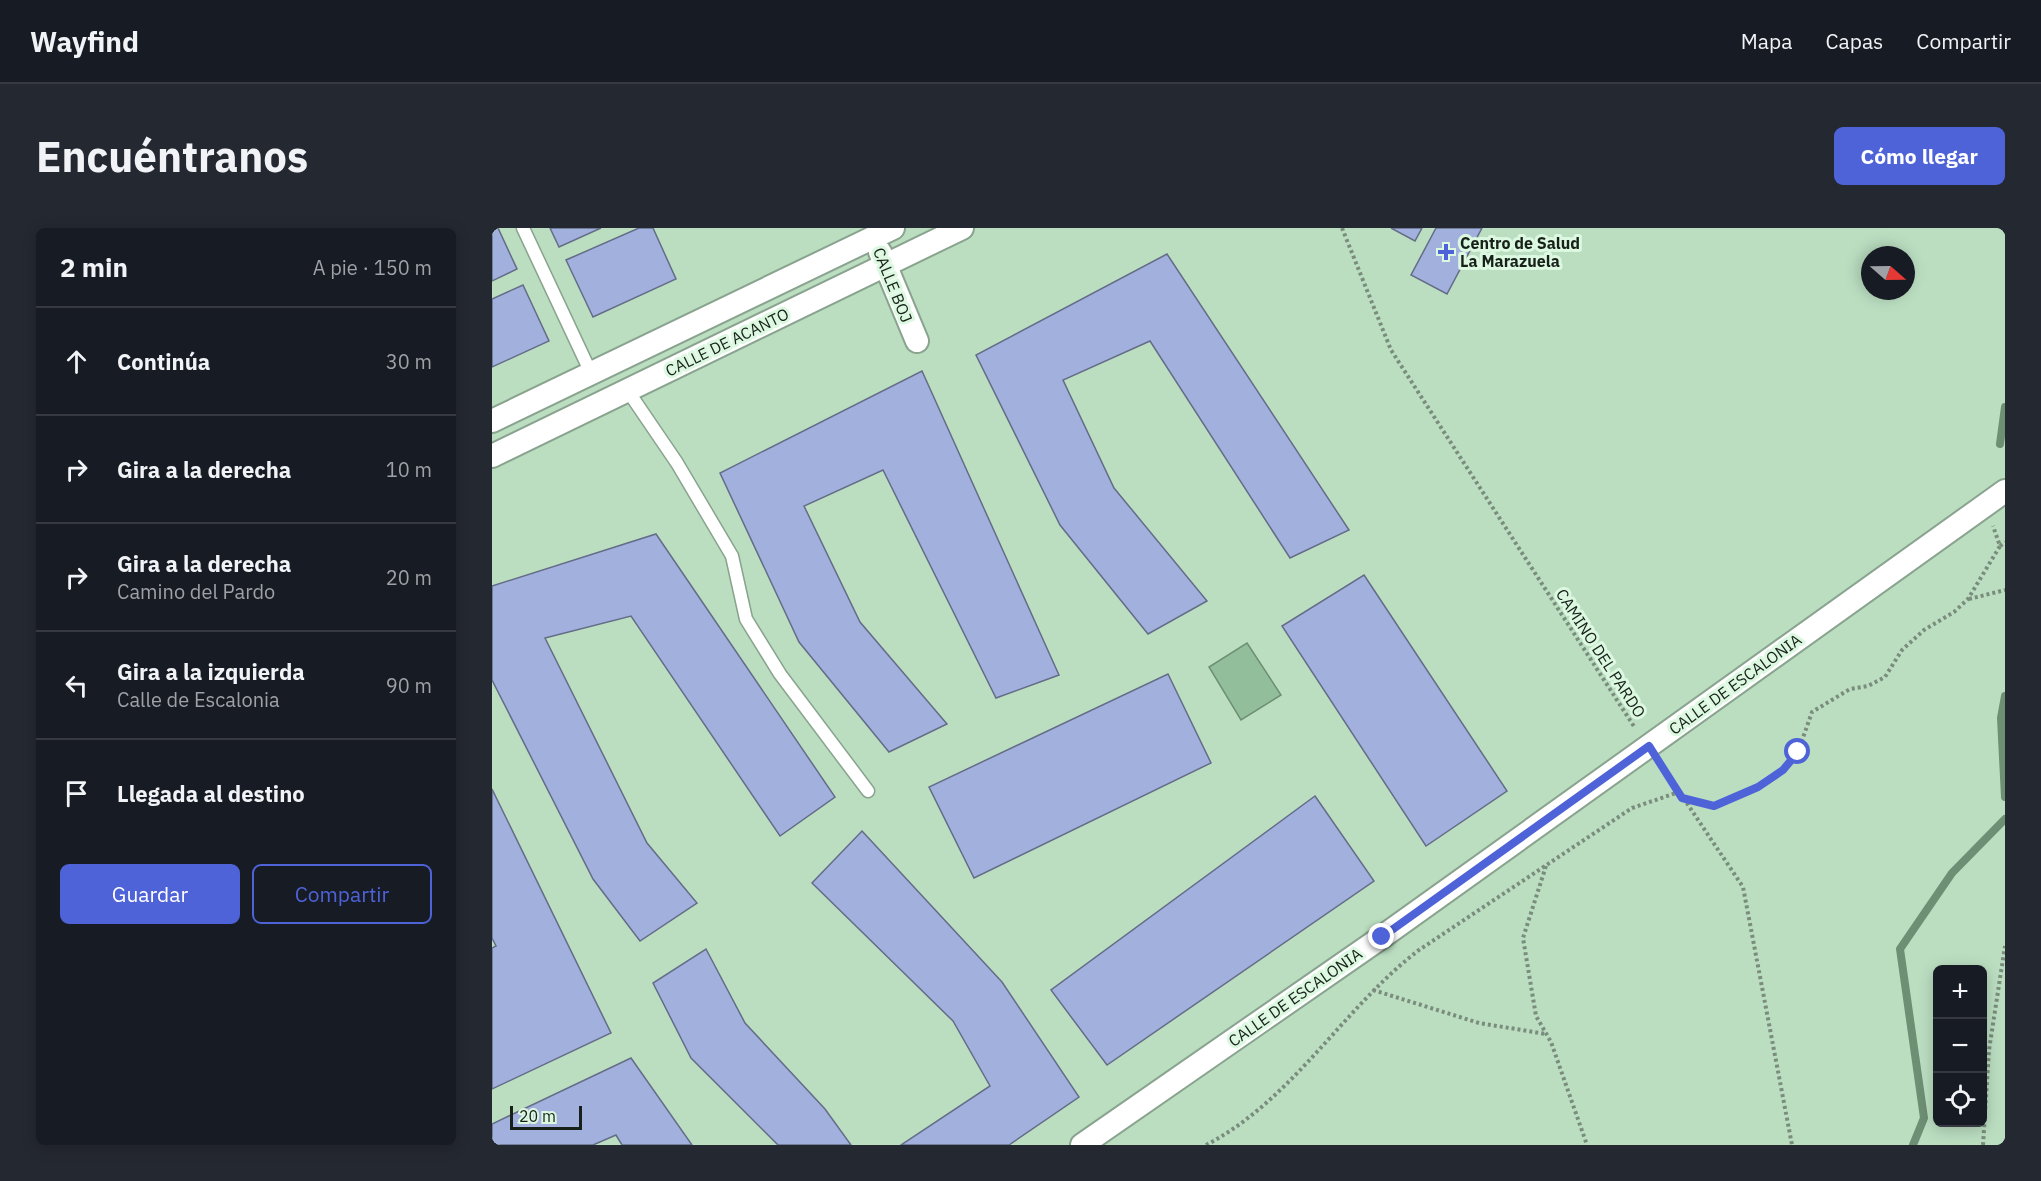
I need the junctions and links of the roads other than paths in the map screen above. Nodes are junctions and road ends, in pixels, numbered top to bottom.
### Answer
1 (523, 228) edge
2 (962, 228) edge
3 (879, 231) edge
4 (885, 265) junction
5 (917, 341) dead end
6 (591, 373) junction
7 (628, 391) junction
8 (492, 421) edge
9 (492, 456) edge
10 (2005, 491) edge
11 (868, 791) dead end
12 (1082, 1145) edge

1 - 6 lane
2 - 4 street, CALLE DE ACANTO
3 - 4 street, CALLE BOJ
3 - 6 street, CALLE DE ACANTO
4 - 5 street, CALLE BOJ
4 - 7 street, CALLE DE ACANTO
6 - 8 street, CALLE DE ACANTO
7 - 9 street, CALLE DE ACANTO
7 - 11 lane
10 - 12 street, CALLE DE ESCALONIA

